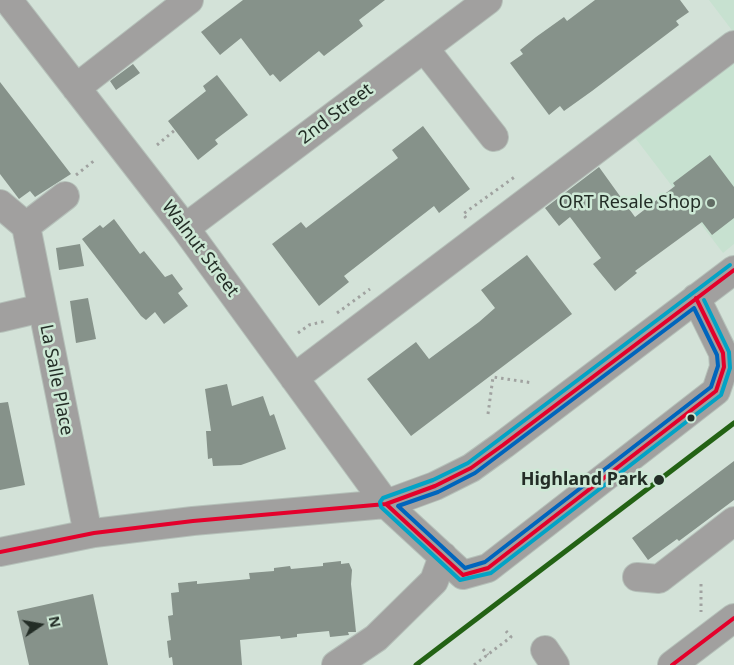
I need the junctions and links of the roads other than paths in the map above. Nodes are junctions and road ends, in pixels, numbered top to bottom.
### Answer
1 (8, 0) edge
2 (189, 0) edge
3 (488, 0) edge
4 (734, 45) edge
5 (424, 48) junction
6 (76, 88) junction
7 (494, 137) dead end
8 (65, 196) dead end
9 (0, 204) edge
10 (26, 226) junction
11 (185, 228) junction
12 (734, 270) edge
13 (696, 298) junction
14 (42, 308) junction
15 (0, 318) edge
16 (294, 378) junction
17 (386, 504) junction
18 (734, 521) edge
19 (88, 534) junction
20 (0, 552) edge
21 (443, 556) junction
22 (637, 577) dead end
23 (734, 618) edge
24 (705, 654) edge
25 (336, 665) edge
26 (672, 665) edge

1 - 6 street, Walnut Street
2 - 6 street
3 - 5 street, 2nd Street
4 - 16 street
5 - 7 street
5 - 11 street, 2nd Street
6 - 11 street, Walnut Street
8 - 10 street
9 - 10 street
10 - 14 street, La Salle Place
11 - 16 street, Walnut Street
12 - 13 street
13 - 17 street
13 - 21 street, Walnut Street
14 - 15 street
14 - 19 street, La Salle Place
16 - 17 street, Walnut Street
17 - 19 street
17 - 21 street, Walnut Street
18 - 22 street
19 - 20 street
21 - 25 street
23 - 24 street
24 - 26 street

